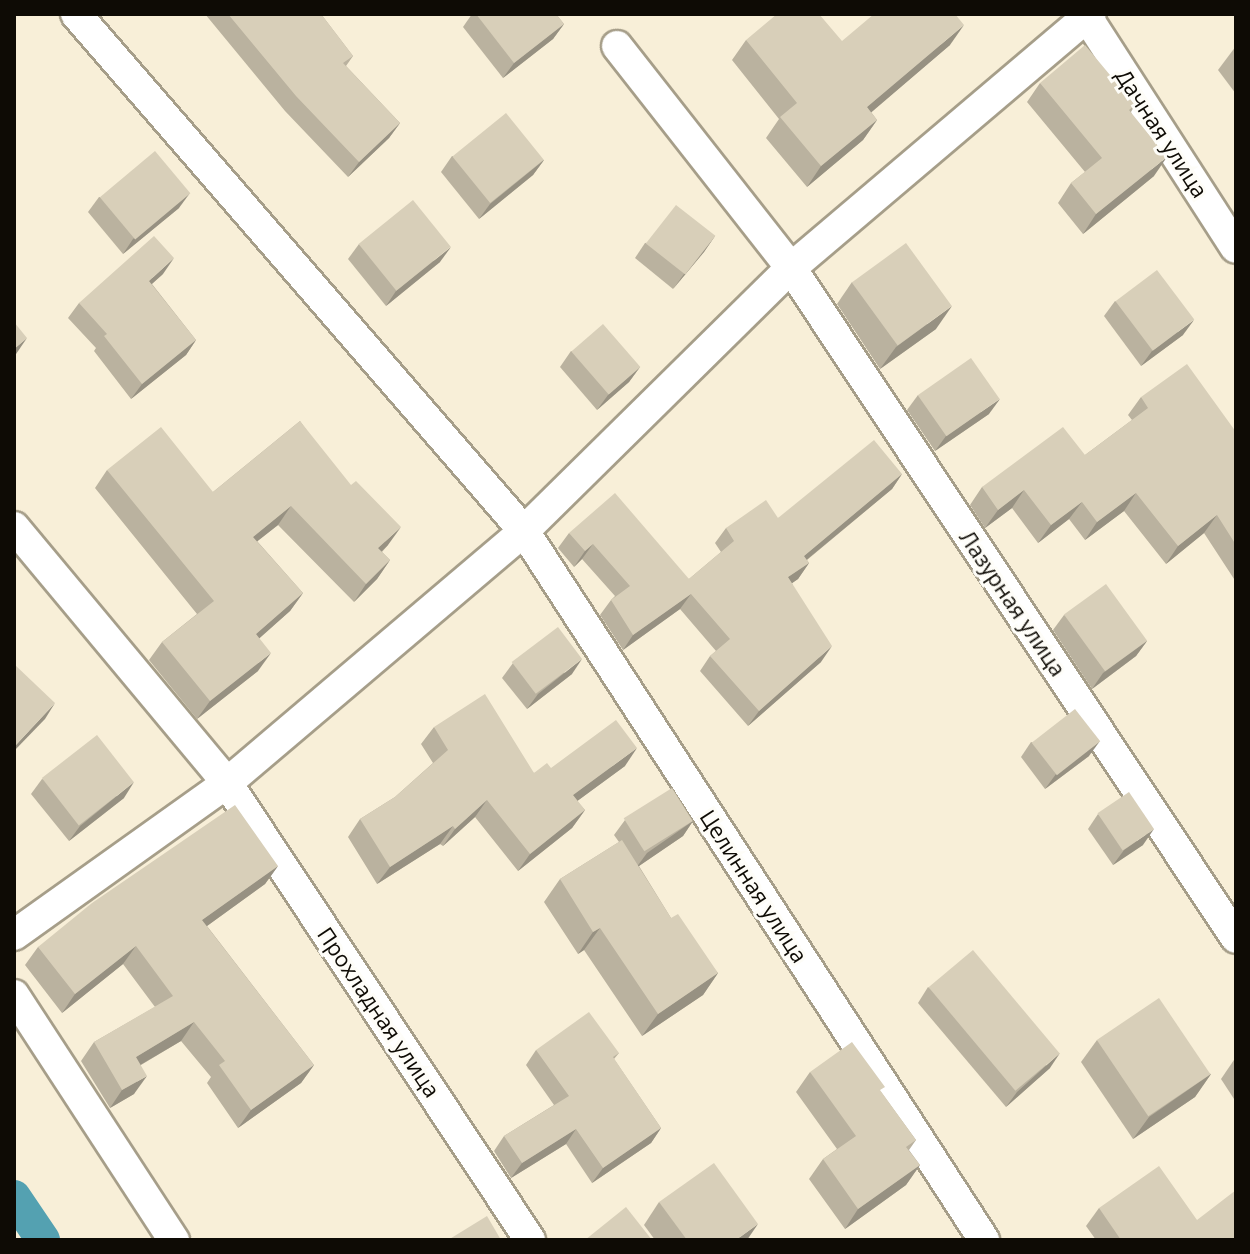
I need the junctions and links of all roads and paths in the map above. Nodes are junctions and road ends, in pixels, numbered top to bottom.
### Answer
1 (76, 14) edge
2 (1088, 15) edge
3 (617, 46) dead end
4 (1236, 248) edge
5 (791, 268) junction
6 (14, 527) edge
7 (524, 531) junction
8 (227, 783) junction
9 (14, 935) edge
10 (1236, 938) edge
11 (14, 995) edge
12 (174, 1240) edge
13 (530, 1240) edge
14 (984, 1240) edge

1 - 7 street, Целинная улица
2 - 4 street, Дачная улица
2 - 5 street
3 - 5 street, Лазурная улица
5 - 7 street
5 - 10 street, Лазурная улица
6 - 8 street, Прохладная улица
7 - 8 street
7 - 14 street, Целинная улица
8 - 9 street
8 - 13 street, Прохладная улица
11 - 12 street

